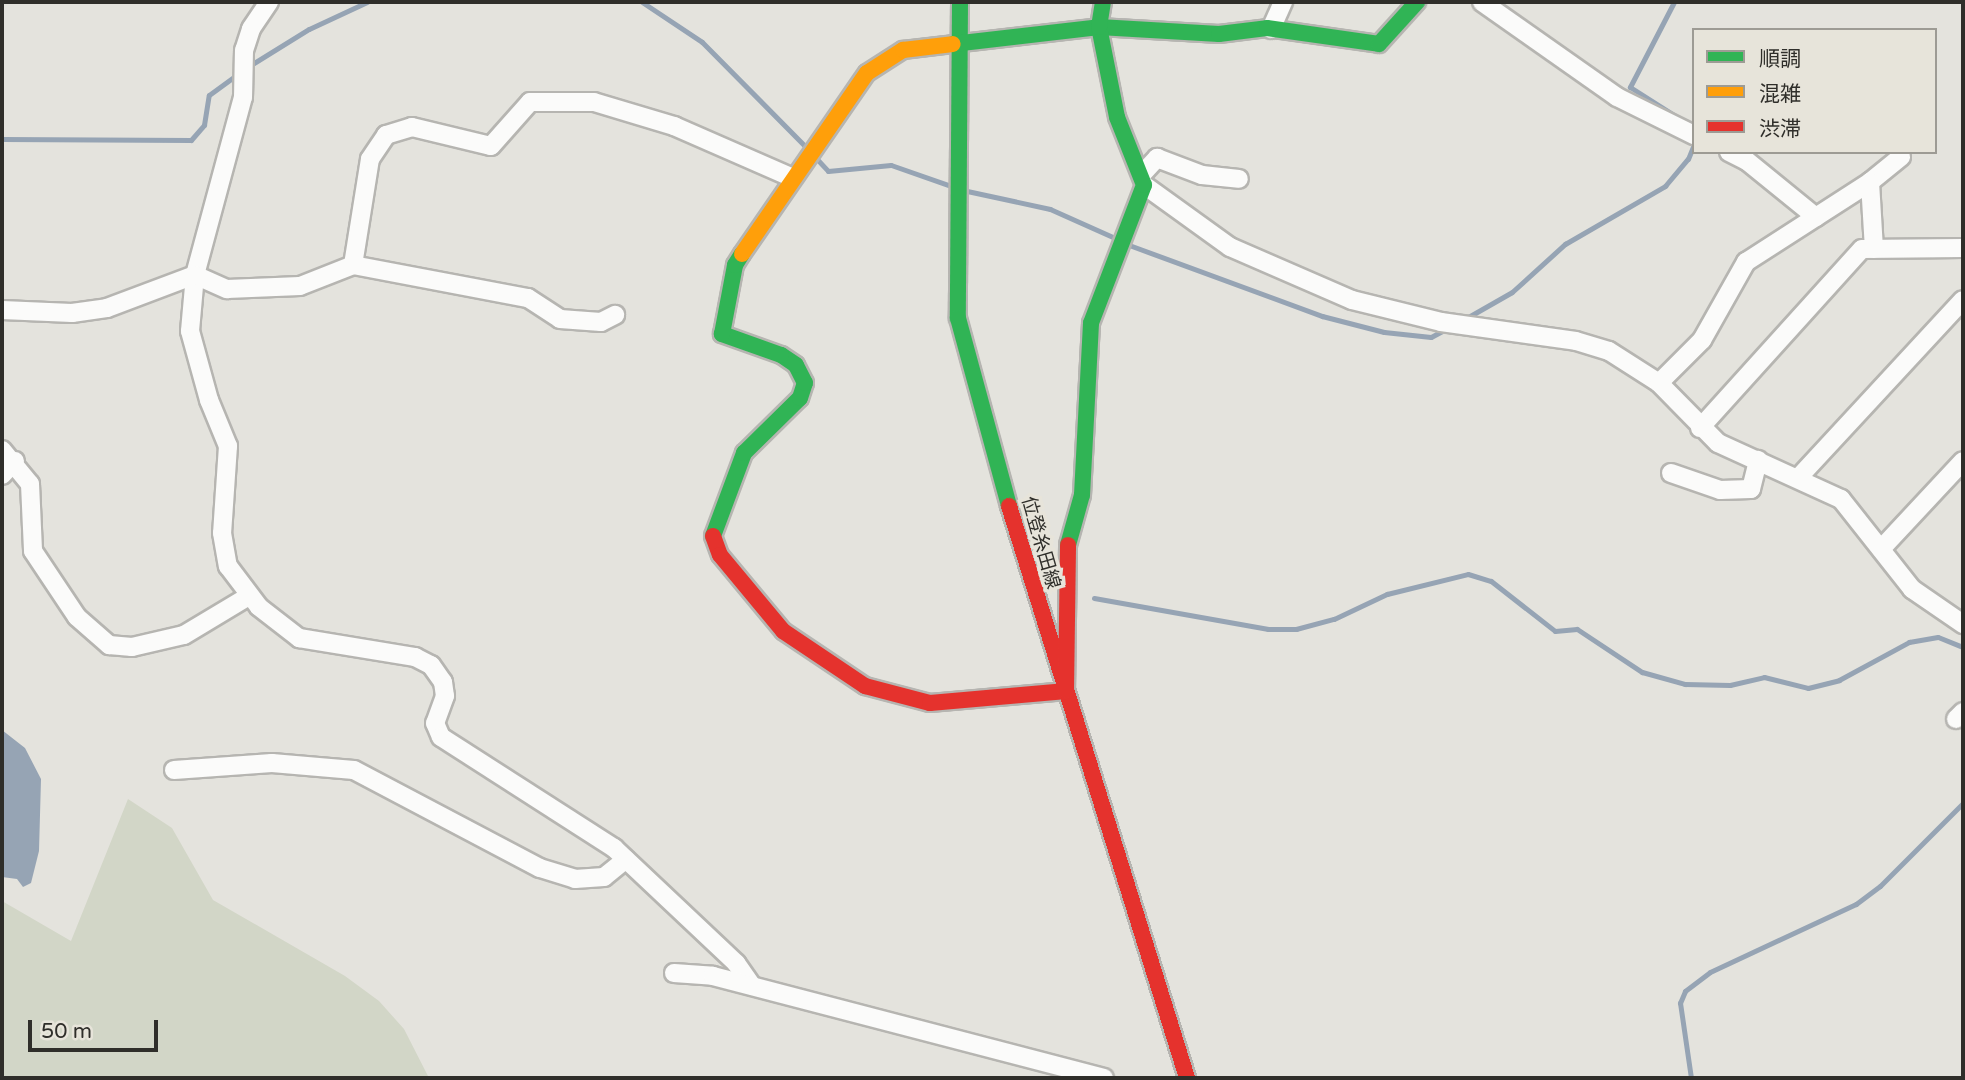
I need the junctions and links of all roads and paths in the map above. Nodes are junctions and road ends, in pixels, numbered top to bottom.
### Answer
1 (269, 2) edge
2 (960, 2) edge
3 (1103, 2) edge
4 (1283, 2) edge
5 (1417, 2) edge
6 (1482, 2) edge
7 (1099, 27) junction
8 (1271, 29) junction
9 (961, 44) junction
10 (1692, 134) edge
11 (1732, 154) edge
12 (1901, 157) dead end
13 (791, 177) junction
14 (1143, 179) junction
15 (1239, 179) dead end
16 (1870, 182) junction
17 (1816, 217) junction
18 (1963, 248) edge
19 (1874, 249) junction
20 (353, 265) junction
21 (195, 275) junction
22 (1963, 300) edge
23 (2, 310) edge
24 (615, 315) dead end
25 (1659, 383) junction
26 (1700, 428) junction
27 (8, 456) edge
28 (1758, 460) junction
29 (1963, 461) edge
30 (1671, 473) dead end
31 (2, 475) edge
32 (1798, 477) junction
33 (1881, 549) junction
34 (249, 596) junction
35 (1963, 624) edge
36 (1066, 691) junction
37 (174, 770) dead end
38 (626, 859) junction
39 (674, 973) dead end
40 (752, 986) junction
41 (1104, 1078) edge
42 (1187, 1078) edge

1 - 21 street
2 - 9 street, 位登糸田線
3 - 7 street
4 - 8 street
5 - 8 street
6 - 10 street
7 - 8 street
7 - 9 street
7 - 14 street
9 - 13 street
9 - 36 street, 位登糸田線
11 - 17 street
12 - 16 street
13 - 20 street
13 - 36 street
14 - 15 street
14 - 25 street
14 - 36 street
16 - 17 street
16 - 19 street
17 - 25 street
18 - 19 street
19 - 26 street
20 - 21 street
20 - 24 street
21 - 23 street
21 - 34 street
22 - 32 street
25 - 26 street
26 - 28 street
27 - 31 street
27 - 34 street
28 - 30 street
28 - 32 street
29 - 33 street
32 - 33 street
33 - 35 street
34 - 38 street
36 - 42 street, 位登糸田線
37 - 38 street
38 - 40 street
39 - 40 street
40 - 41 street

